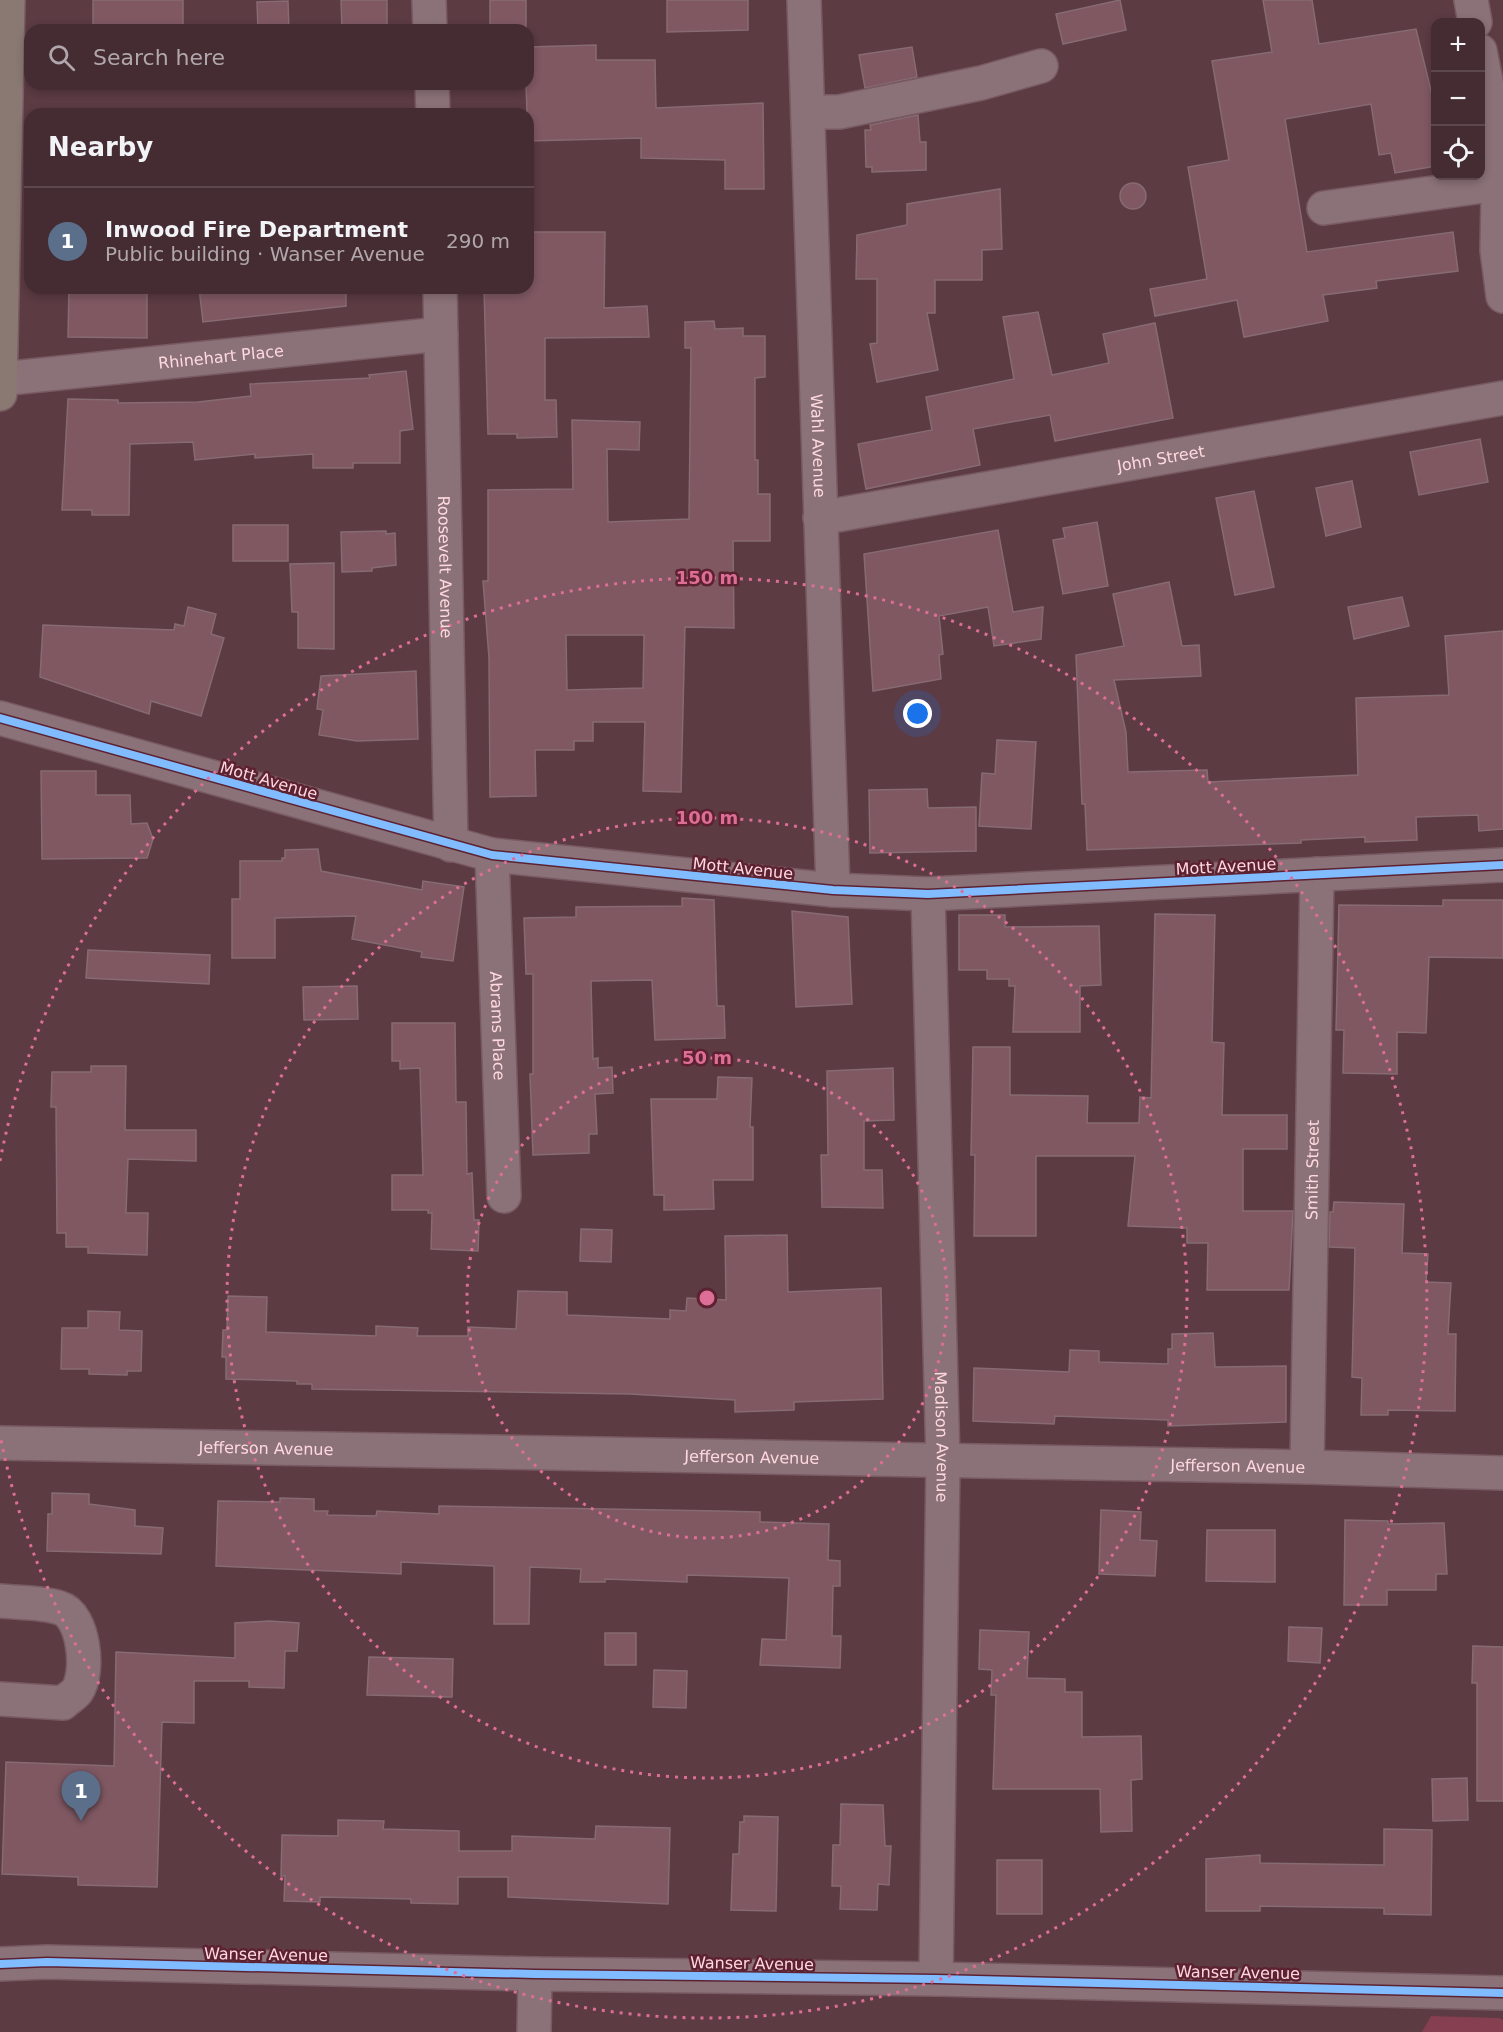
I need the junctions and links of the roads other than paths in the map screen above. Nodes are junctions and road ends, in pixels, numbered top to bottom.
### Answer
1 (8, 0) edge
2 (429, 0) edge
3 (804, 0) edge
4 (1471, 0) edge
5 (1474, 18) edge
6 (430, 24) edge
7 (1041, 66) dead end
8 (1484, 72) edge
9 (432, 90) edge
10 (433, 108) edge
11 (808, 112) junction
12 (1500, 200) edge
13 (1324, 208) dead end
14 (440, 294) edge
15 (1503, 296) edge
16 (441, 334) junction
17 (0, 379) edge
18 (0, 394) edge
19 (1503, 398) edge
20 (820, 518) junction
21 (0, 718) edge
22 (451, 845) junction
23 (492, 855) junction
24 (1503, 865) edge
25 (1317, 874) junction
26 (833, 890) junction
27 (928, 894) junction
28 (504, 1196) dead end
29 (0, 1443) edge
30 (944, 1461) junction
31 (1307, 1467) junction
32 (1503, 1473) edge
33 (0, 1601) edge
34 (0, 1699) edge
35 (0, 1964) edge
36 (535, 1974) junction
37 (936, 1978) junction
38 (1503, 1993) edge
39 (534, 2032) edge

1 - 17 main road
2 - 6 street
3 - 11 street, Wahl Avenue
4 - 5 street
7 - 11 street
8 - 12 street
9 - 10 street
11 - 20 street, Wahl Avenue
12 - 13 street
12 - 15 street
14 - 16 street, Roosevelt Avenue
16 - 17 street, Rhinehart Place
16 - 22 street, Roosevelt Avenue
17 - 18 main road
19 - 20 street, John Street
20 - 26 street, Wahl Avenue
21 - 22 street, Mott Avenue
22 - 23 street, Mott Avenue
23 - 26 street, Mott Avenue
23 - 28 street, Abrams Place
24 - 25 street, Mott Avenue
25 - 27 street, Mott Avenue
25 - 31 street, Smith Street
26 - 27 street, Mott Avenue
27 - 30 street, Madison Avenue
29 - 30 street, Jefferson Avenue
30 - 31 street, Jefferson Avenue
30 - 37 street, Madison Avenue
31 - 32 street, Jefferson Avenue
33 - 34 street
35 - 36 street, Wanser Avenue
36 - 37 street, Wanser Avenue
36 - 39 street
37 - 38 street, Wanser Avenue

